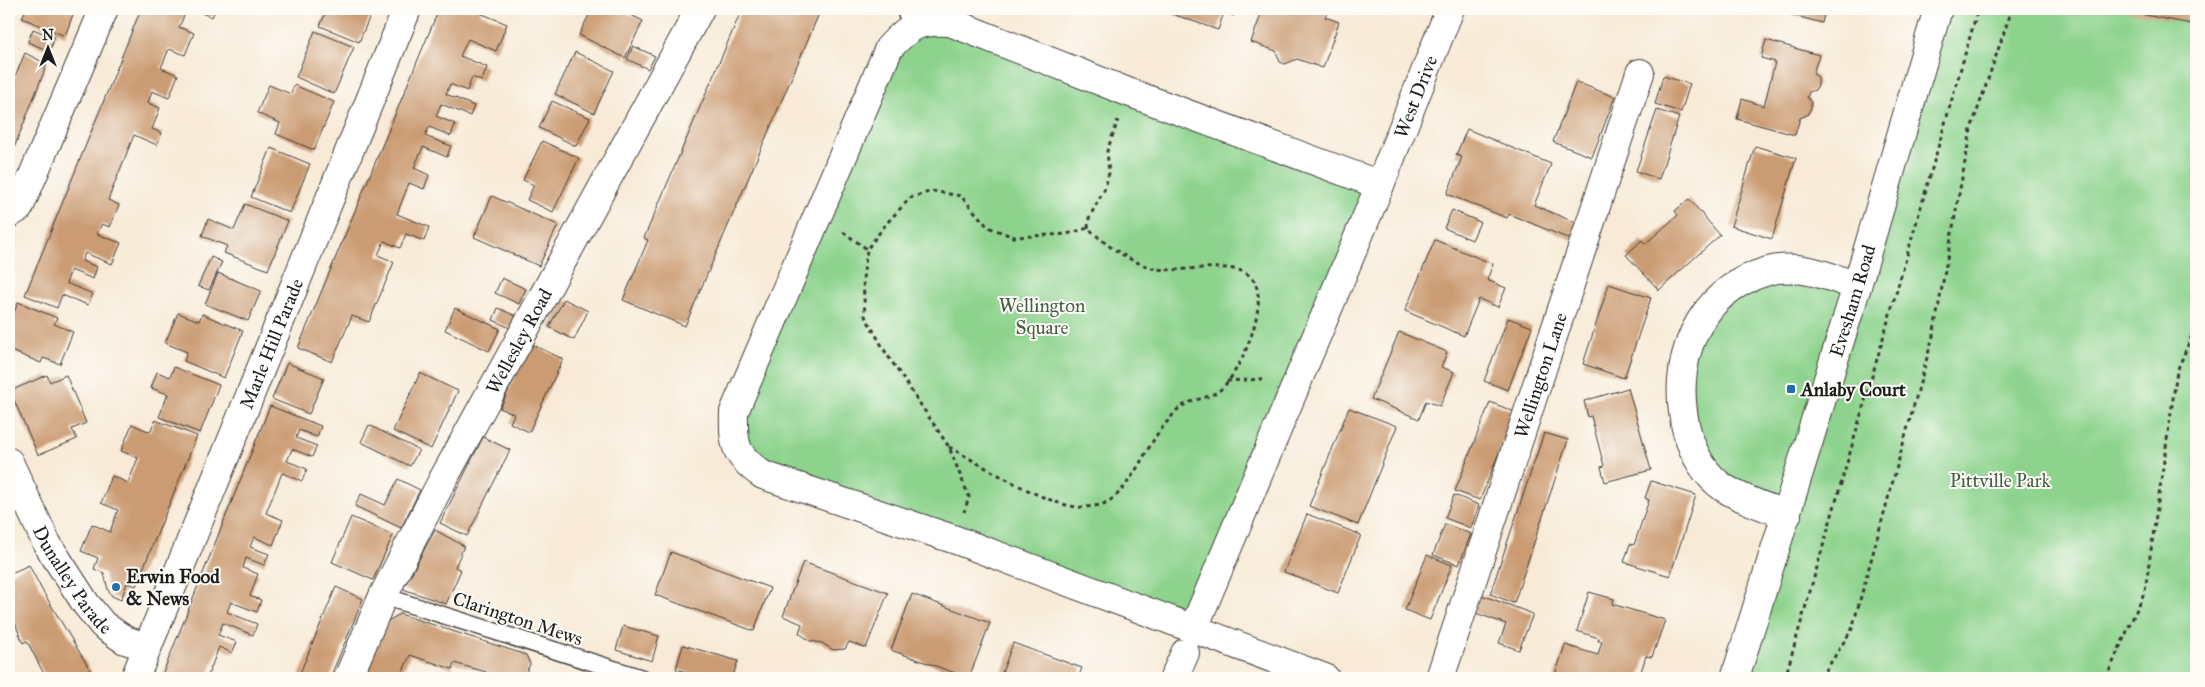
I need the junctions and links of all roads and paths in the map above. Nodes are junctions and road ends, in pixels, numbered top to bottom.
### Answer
1 (104, 9) edge
2 (407, 9) edge
3 (700, 9) edge
4 (1450, 9) edge
5 (1938, 9) edge
6 (1978, 9) edge
7 (2012, 9) edge
8 (908, 17) edge
9 (1640, 73) dead end
10 (1128, 92) junction
11 (1380, 185) junction
12 (9, 214) edge
13 (1088, 228) junction
14 (1857, 286) junction
15 (2196, 326) edge
16 (1227, 381) junction
17 (1295, 387) junction
18 (949, 447) junction
19 (9, 462) edge
20 (1787, 515) junction
21 (956, 540) junction
22 (383, 596) junction
23 (1189, 641) junction
24 (147, 647) junction
25 (135, 678) edge
26 (348, 678) edge
27 (642, 678) edge
28 (1174, 678) edge
29 (1325, 678) edge
30 (1440, 678) edge
31 (1735, 678) edge
32 (1784, 678) edge
33 (1822, 678) edge
34 (2106, 678) edge

1 - 12 street
2 - 24 street, Marle Hill Parade
3 - 22 street, Wellesley Road
4 - 11 street, West Drive
5 - 14 street, Evesham Road
6 - 32 path
7 - 33 path
8 - 10 street
8 - 21 street
9 - 30 street, Wellington Lane
10 - 11 street
10 - 13 path
11 - 17 street
13 - 16 path
13 - 18 path
14 - 20 street, Evesham Road
14 - 20 street
15 - 34 path
16 - 17 path
16 - 18 path
17 - 23 street
18 - 21 path
19 - 24 street, Dunalley Parade
20 - 31 street, Evesham Road
21 - 23 street
22 - 26 street, Wellesley Road
22 - 27 lane, Clarington Mews
23 - 28 street
23 - 29 street
24 - 25 street, Marle Hill Parade

